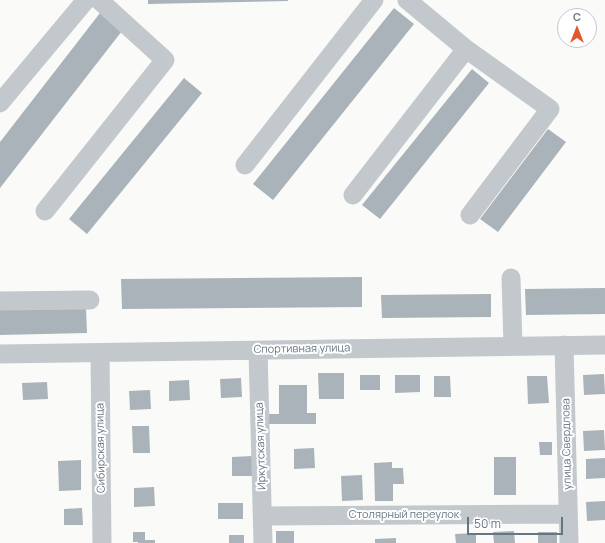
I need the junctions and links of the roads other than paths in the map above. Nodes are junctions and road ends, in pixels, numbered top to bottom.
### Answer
1 (86, 0) edge
2 (99, 0) edge
3 (374, 0) edge
4 (407, 0) edge
5 (466, 49) junction
6 (0, 103) edge
7 (245, 165) dead end
8 (353, 195) dead end
9 (45, 211) dead end
10 (470, 215) dead end
11 (511, 278) dead end
12 (90, 300) dead end
13 (0, 301) edge
14 (605, 344) edge
15 (564, 345) junction
16 (514, 346) junction
17 (258, 350) junction
18 (100, 353) junction
19 (0, 354) edge
20 (568, 514) junction
21 (263, 516) junction
22 (102, 543) edge
23 (263, 543) edge
24 (569, 543) edge

1 - 6 street
2 - 9 street
3 - 7 street
4 - 5 street
5 - 8 street
5 - 10 street
11 - 16 street
12 - 13 street
14 - 15 street, Спортивная улица
15 - 16 street, Спортивная улица
15 - 20 street, улица Свердлова
16 - 17 street, Спортивная улица
17 - 18 street, Спортивная улица
17 - 21 street, Иркутская улица
18 - 19 street, Спортивная улица
18 - 22 street, Сибирская улица
20 - 21 street, Столярный переулок
20 - 24 street, улица Свердлова
21 - 23 street, Иркутская улица

